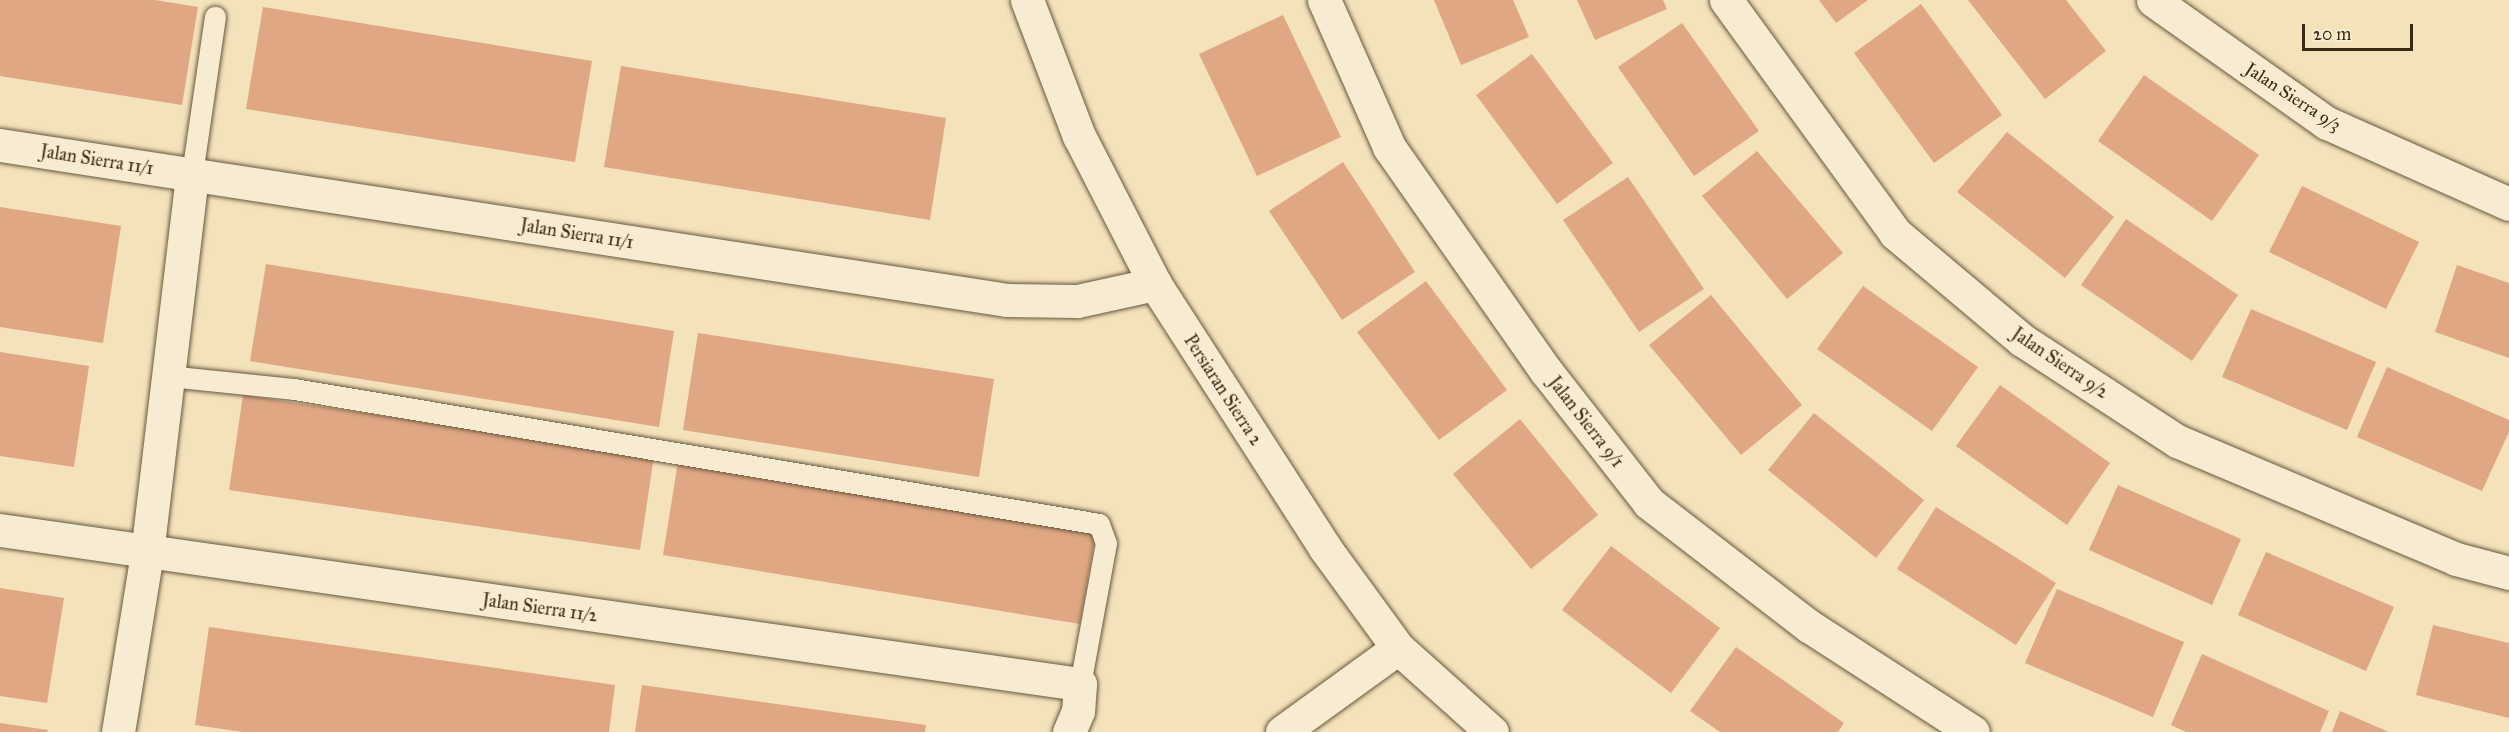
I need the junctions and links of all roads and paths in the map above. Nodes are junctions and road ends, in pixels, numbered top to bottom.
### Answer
1 (1027, 0) edge
2 (1324, 0) edge
3 (1726, 0) edge
4 (2153, 0) edge
5 (215, 17) dead end
6 (0, 145) edge
7 (192, 174) junction
8 (2509, 204) edge
9 (1155, 284) junction
10 (168, 376) junction
11 (0, 530) edge
12 (147, 553) junction
13 (2509, 573) edge
14 (1398, 648) junction
15 (1080, 684) junction
16 (118, 732) edge
17 (1070, 732) edge
18 (1282, 732) edge
19 (1491, 732) edge
20 (1973, 732) edge

1 - 9 street, Persiaran Sierra 2
2 - 20 street, Jalan Sierra 9/1
3 - 13 street, Jalan Sierra 9/2
4 - 8 street, Jalan Sierra 9/3
5 - 7 lane
6 - 7 street, Jalan Sierra 11/1
7 - 9 street, Jalan Sierra 11/1
7 - 10 street
9 - 14 street, Persiaran Sierra 2
10 - 12 street
10 - 15 lane
11 - 12 street, Jalan Sierra 11/2
12 - 15 street, Jalan Sierra 11/2
12 - 16 street
14 - 18 street
14 - 19 street, Persiaran Sierra 2
15 - 17 street

